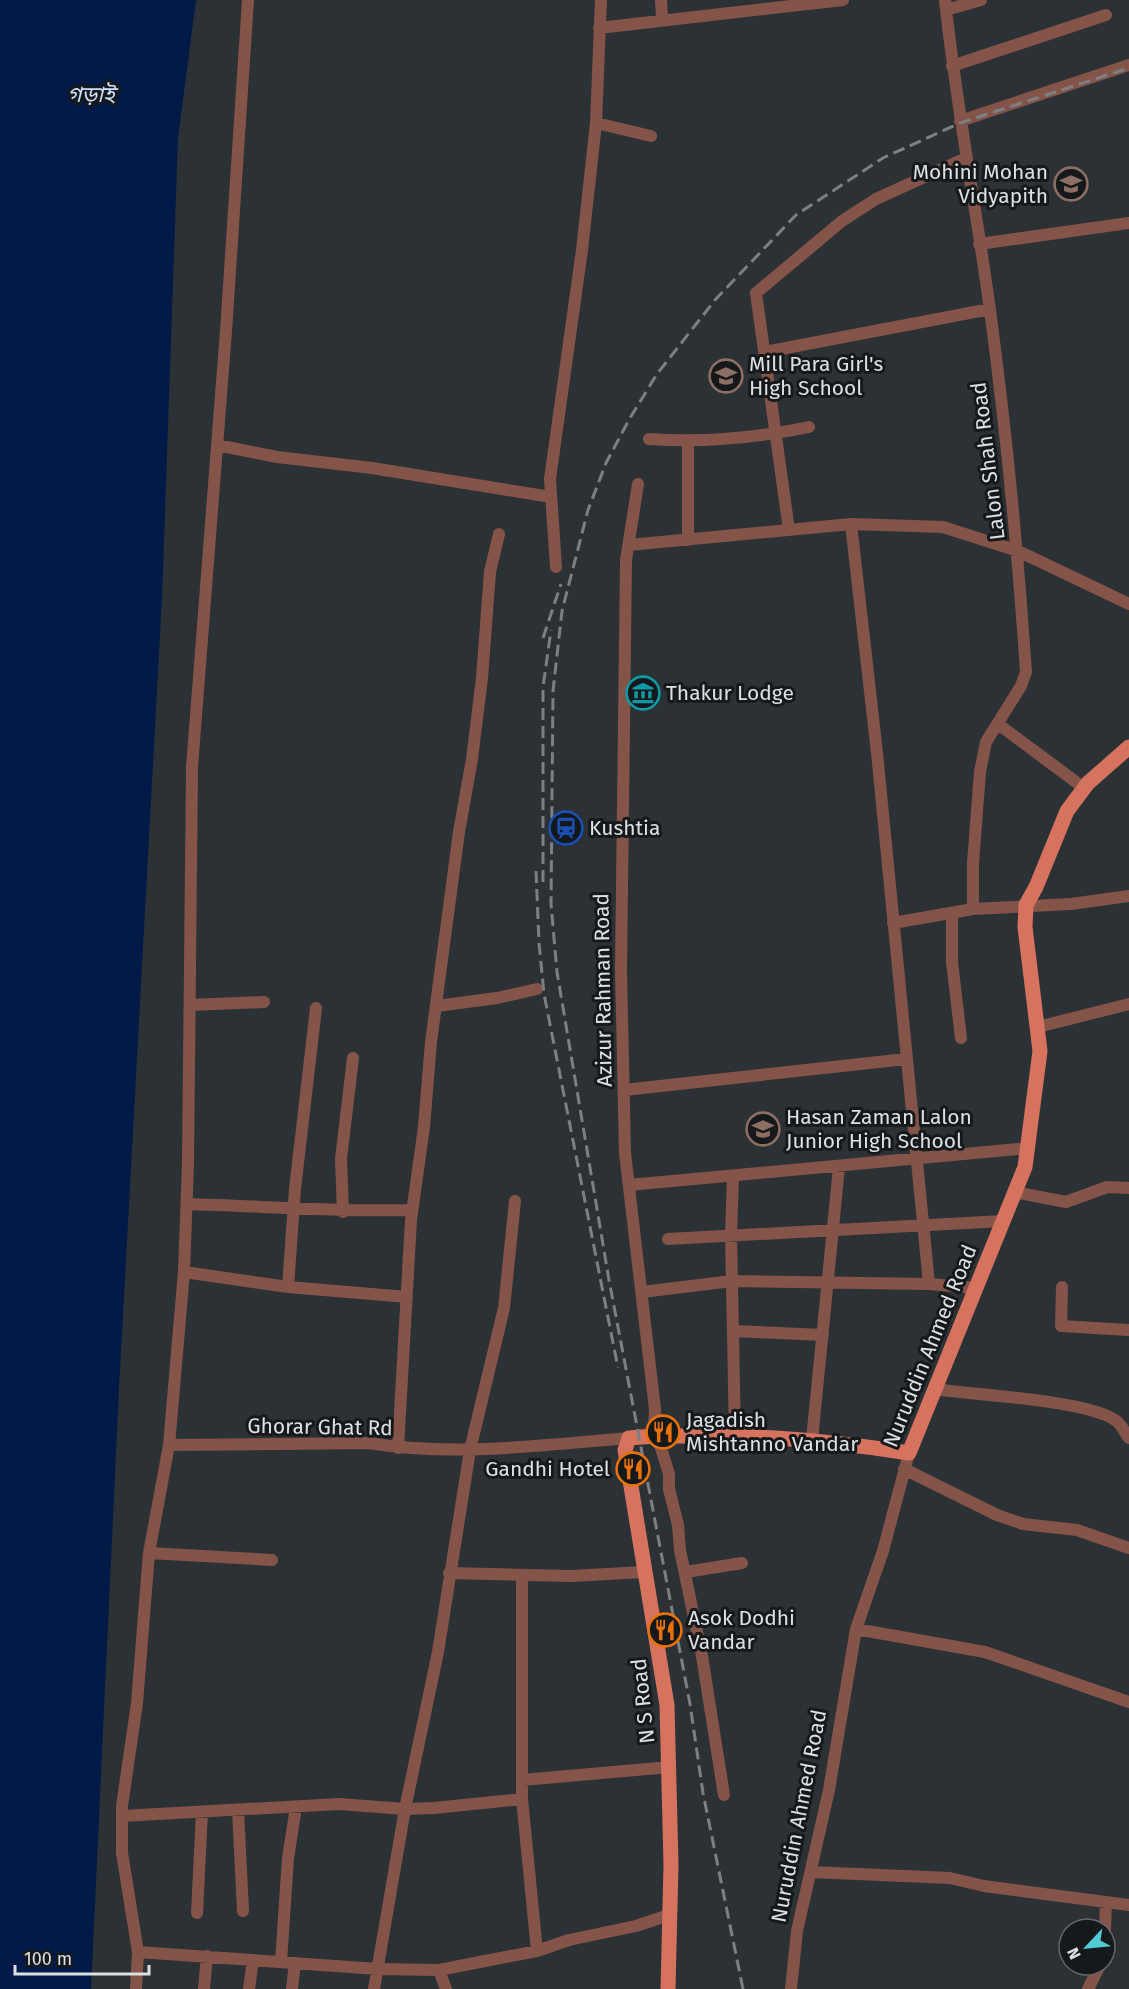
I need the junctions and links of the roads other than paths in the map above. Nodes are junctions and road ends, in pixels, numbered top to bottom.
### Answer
1 (248, 0) edge
2 (601, 0) edge
3 (662, 0) edge
4 (843, 0) edge
5 (981, 0) edge
6 (946, 5) edge
7 (1106, 15) dead end
8 (662, 19) junction
9 (599, 28) junction
10 (1129, 65) edge
11 (952, 66) junction
12 (960, 121) junction
13 (596, 123) junction
14 (651, 136) dead end
15 (966, 158) junction
16 (1129, 223) edge
17 (979, 244) junction
18 (990, 309) junction
19 (765, 352) junction
20 (809, 427) dead end
21 (777, 434) junction
22 (649, 439) dead end
23 (688, 442) junction
24 (217, 445) junction
25 (638, 484) dead end
26 (551, 497) junction
27 (851, 524) junction
28 (789, 530) junction
29 (499, 534) dead end
30 (688, 540) junction
31 (629, 545) junction
32 (1018, 551) junction
33 (556, 567) dead end
34 (1129, 604) edge
35 (998, 724) junction
36 (1129, 747) edge
37 (1084, 788) junction
38 (1129, 896) edge
39 (1026, 906) junction
40 (973, 909) junction
41 (952, 913) junction
42 (893, 923) junction
43 (537, 989) dead end
44 (264, 1002) dead end
45 (1129, 1004) edge
46 (190, 1005) junction
47 (437, 1006) junction
48 (316, 1008) dead end
49 (1038, 1028) junction
50 (962, 1038) dead end
51 (352, 1058) dead end
52 (906, 1059) junction
53 (624, 1090) junction
54 (1029, 1148) junction
55 (915, 1160) junction
56 (839, 1167) junction
57 (733, 1176) junction
58 (629, 1185) junction
59 (1129, 1188) edge
60 (1014, 1192) junction
61 (514, 1202) dead end
62 (187, 1204) junction
63 (294, 1207) junction
64 (412, 1210) junction
65 (343, 1212) junction
66 (1003, 1221) junction
67 (922, 1225) junction
68 (833, 1230) junction
69 (731, 1235) junction
70 (668, 1239) dead end
71 (184, 1272) junction
72 (732, 1281) junction
73 (829, 1283) junction
74 (929, 1284) junction
75 (288, 1287) junction
76 (1062, 1287) dead end
77 (976, 1288) junction
78 (642, 1292) junction
79 (407, 1296) junction
80 (1129, 1330) edge
81 (733, 1331) junction
82 (823, 1335) junction
83 (934, 1389) junction
84 (655, 1435) junction
85 (735, 1435) junction
86 (629, 1438) junction
87 (1129, 1438) edge
88 (812, 1440) junction
89 (169, 1445) junction
90 (399, 1448) junction
91 (470, 1450) junction
92 (909, 1453) junction
93 (904, 1468) junction
94 (1129, 1548) edge
95 (149, 1553) junction
96 (272, 1560) dead end
97 (742, 1563) dead end
98 (644, 1572) junction
99 (686, 1572) junction
100 (449, 1573) junction
101 (522, 1575) junction
102 (856, 1629) junction
103 (1129, 1702) edge
104 (670, 1767) junction
105 (522, 1780) junction
106 (724, 1795) dead end
107 (522, 1798) junction
108 (296, 1807) junction
109 (405, 1809) junction
110 (238, 1810) junction
111 (202, 1812) junction
112 (122, 1816) junction
113 (812, 1872) junction
114 (1106, 1902) junction
115 (1129, 1905) edge
116 (243, 1911) dead end
117 (197, 1912) dead end
118 (669, 1915) junction
119 (1105, 1917) edge
120 (537, 1951) junction
121 (138, 1952) junction
122 (207, 1956) junction
123 (253, 1960) junction
124 (281, 1962) junction
125 (295, 1963) junction
126 (378, 1969) junction
127 (439, 1970) junction
128 (136, 1989) edge
129 (204, 1989) edge
130 (249, 1989) edge
131 (292, 1989) edge
132 (374, 1989) edge
133 (446, 1989) edge
134 (668, 1989) edge
135 (790, 1989) edge

1 - 24 street
2 - 9 street
3 - 8 street
4 - 8 street
5 - 6 street
6 - 11 street, Lalon Shah Road
7 - 11 street
8 - 9 street
9 - 13 street
10 - 12 street
11 - 12 street, Lalon Shah Road
12 - 15 street, Lalon Shah Road
13 - 14 street
13 - 26 street
15 - 17 street, Lalon Shah Road
15 - 19 street
16 - 17 street
17 - 18 street, Lalon Shah Road
18 - 19 street
18 - 32 street, Lalon Shah Road
19 - 21 street
20 - 21 street
21 - 23 street
21 - 28 street
22 - 23 street
23 - 30 street
24 - 26 street
24 - 46 street
25 - 31 street, Azizur Rahman Road
26 - 33 street
27 - 28 street
27 - 32 street
27 - 42 street
28 - 30 street
29 - 47 street
30 - 31 street
31 - 53 street, Azizur Rahman Road
32 - 34 street
32 - 35 street, Lalon Shah Road
35 - 37 street
35 - 40 street, Lalon Shah Road
36 - 37 main road, Nuruddin Ahmed Road
37 - 39 main road, Nuruddin Ahmed Road
38 - 39 street
39 - 40 street
39 - 49 main road, Nuruddin Ahmed Road
40 - 41 street
41 - 42 street
41 - 50 street
42 - 52 street
43 - 47 street
44 - 46 street
45 - 49 street
46 - 62 street
47 - 64 street
48 - 63 street
49 - 54 main road, Nuruddin Ahmed Road
51 - 65 street
52 - 53 street
52 - 55 street
53 - 58 street, Azizur Rahman Road
54 - 55 street
54 - 60 main road, Nuruddin Ahmed Road
55 - 56 street
55 - 67 street
56 - 57 street
56 - 68 street
57 - 58 street
57 - 69 street
58 - 78 street, Azizur Rahman Road
59 - 60 street
60 - 66 main road, Nuruddin Ahmed Road
61 - 91 street
62 - 63 street
62 - 71 street
63 - 65 street
63 - 75 street
64 - 65 street
64 - 79 street
66 - 67 street
66 - 77 main road, Nuruddin Ahmed Road
67 - 68 street
67 - 74 street
68 - 69 street
68 - 73 street
69 - 70 street
69 - 72 street
71 - 75 street
71 - 89 street
72 - 73 street
72 - 78 street
72 - 81 street
73 - 74 street
73 - 82 street
74 - 77 street
75 - 79 street
76 - 80 street
77 - 83 main road, Nuruddin Ahmed Road
78 - 84 street, Azizur Rahman Road
79 - 90 street
81 - 82 street
81 - 85 street
82 - 88 street
83 - 87 street
83 - 92 main road, Nuruddin Ahmed Road
84 - 85 main road
84 - 86 main road
84 - 99 street, Azizur Rahman Road
85 - 88 main road
86 - 91 street, Ghorar Ghat Rd
86 - 98 main road, N S Road
88 - 92 main road
89 - 90 street, Ghorar Ghat Rd
89 - 95 street
90 - 91 street, Ghorar Ghat Rd
91 - 100 street
92 - 93 street, Nuruddin Ahmed Road
93 - 94 street
93 - 102 street, Nuruddin Ahmed Road
95 - 96 street
95 - 112 street
97 - 99 street
98 - 101 street
98 - 104 main road, N S Road
99 - 106 street, Azizur Rahman Road
100 - 101 street
100 - 109 street
101 - 105 street
102 - 103 street
102 - 113 street, Nuruddin Ahmed Road
104 - 105 street
104 - 118 main road, N S Road
105 - 107 street
107 - 109 street
107 - 120 street
108 - 109 street
108 - 110 street
108 - 124 street
109 - 126 street
110 - 111 street
110 - 116 street
111 - 112 street
111 - 117 street
112 - 121 street
113 - 114 street
113 - 135 street, Nuruddin Ahmed Road
114 - 115 street
114 - 119 street
118 - 120 street
118 - 134 main road, N S Road
120 - 127 street
121 - 122 street
121 - 128 street
122 - 123 street
122 - 129 street
123 - 124 street
123 - 130 street
124 - 125 street
125 - 126 street
125 - 131 street
126 - 127 street
126 - 132 street
127 - 133 street

